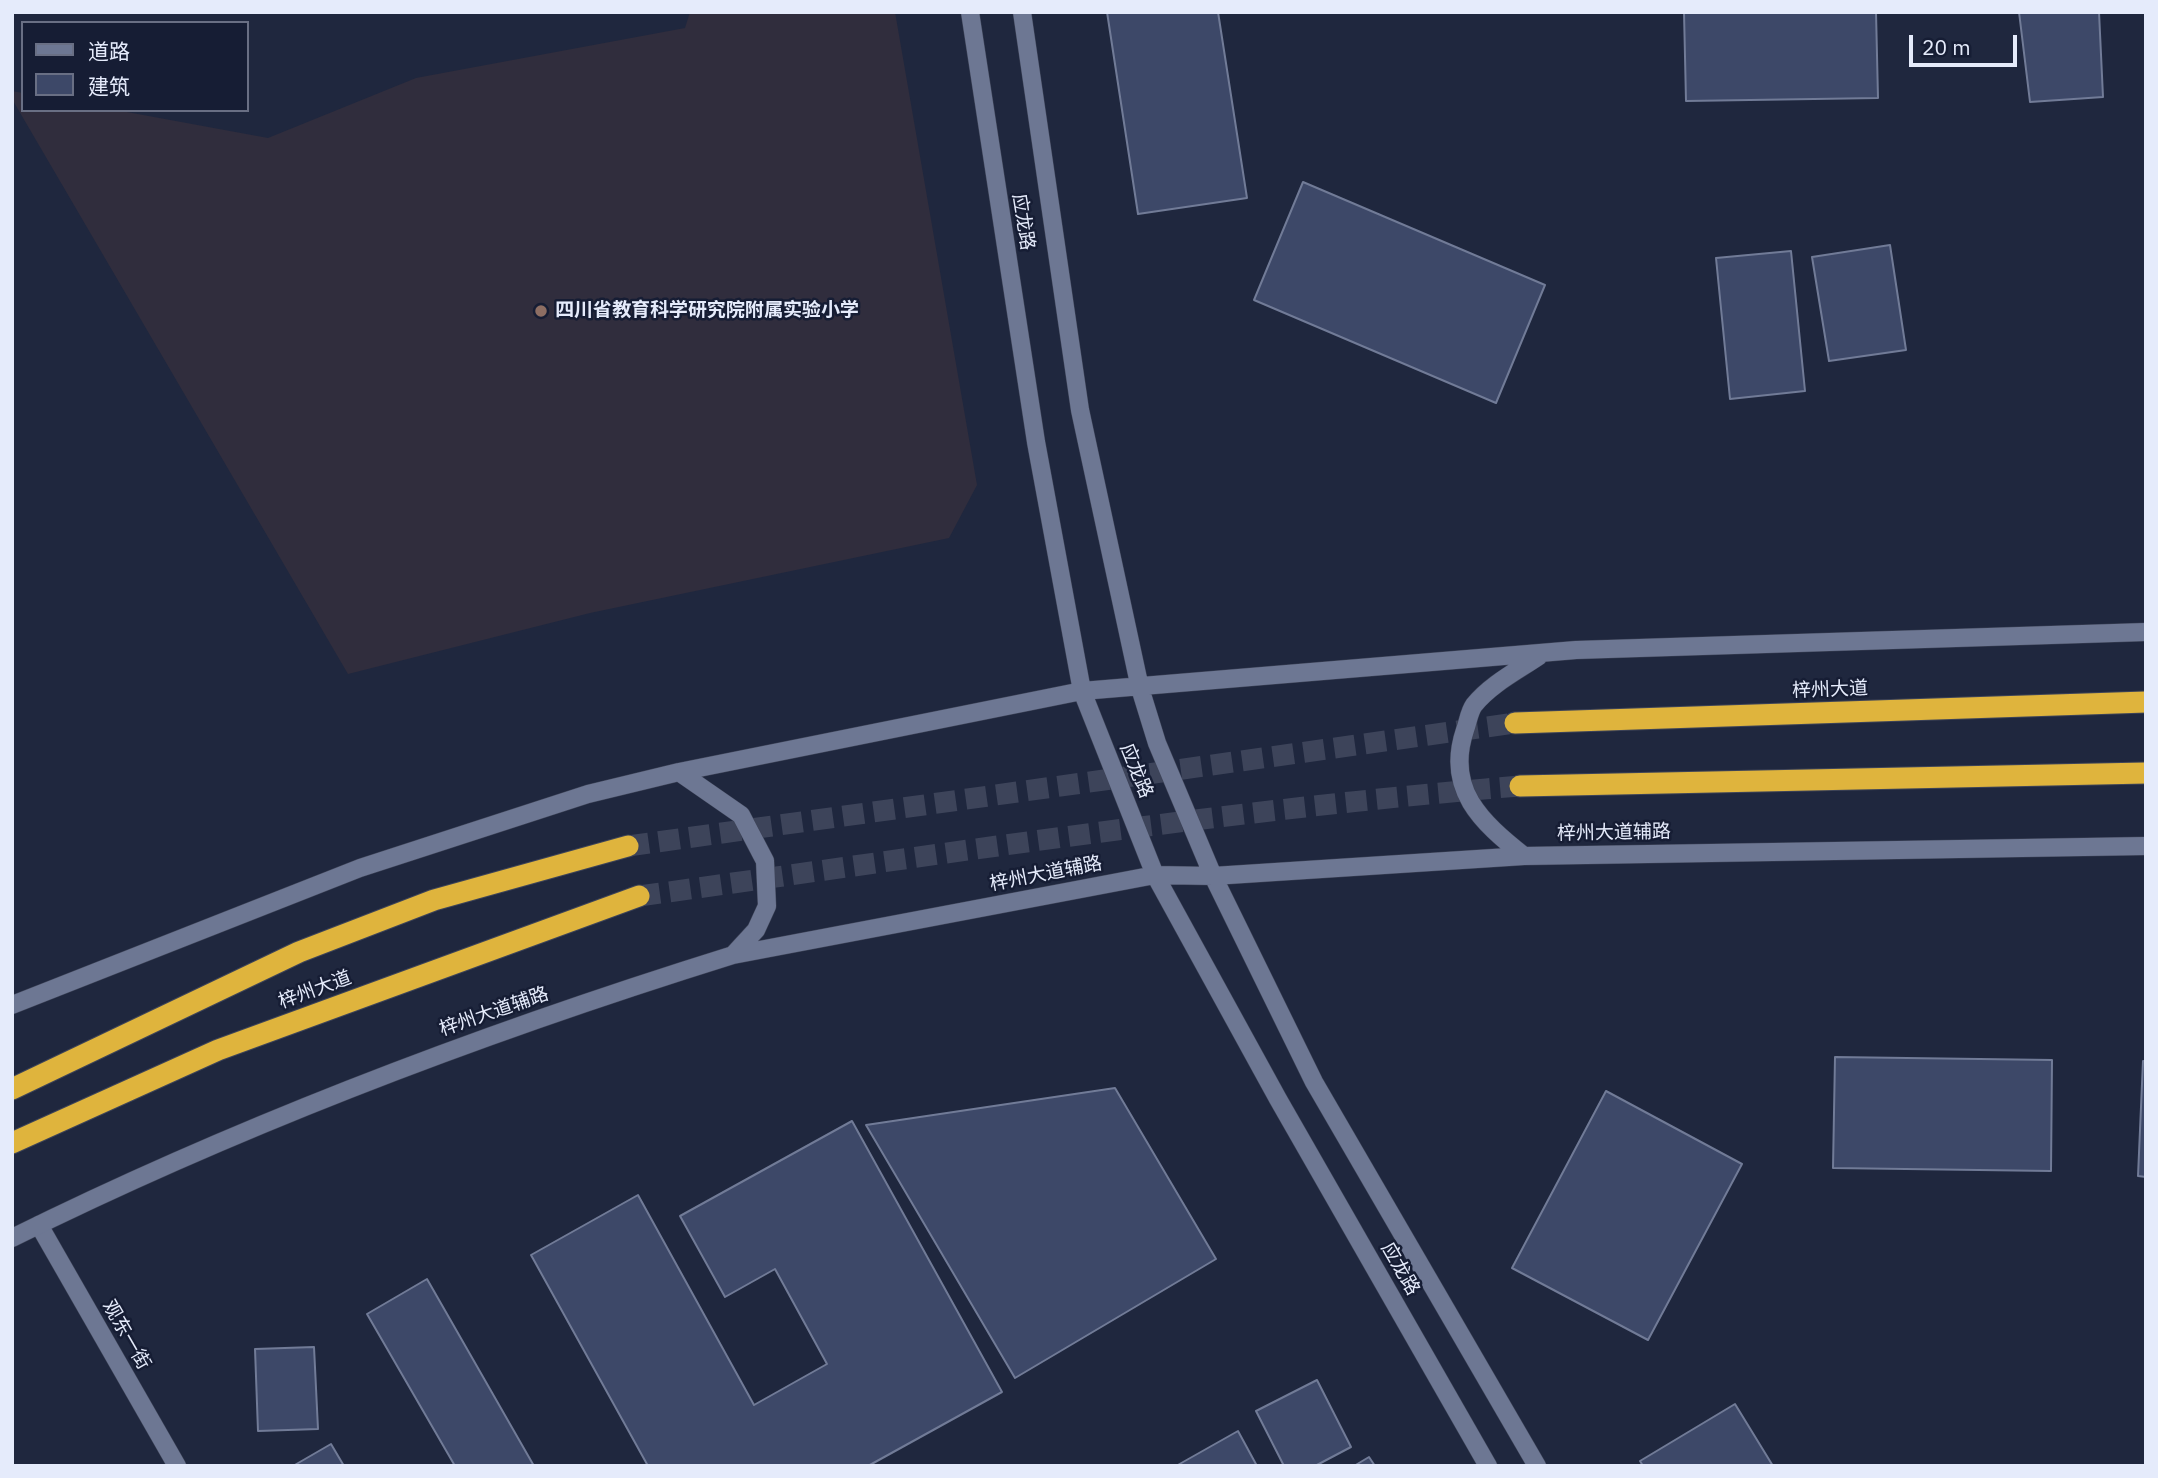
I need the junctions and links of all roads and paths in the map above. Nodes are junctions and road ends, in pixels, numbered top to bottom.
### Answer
1 (970, 12) edge
2 (1022, 12) edge
3 (2146, 632) edge
4 (1542, 654) junction
5 (1140, 688) junction
6 (1082, 691) junction
7 (2146, 702) edge
8 (1515, 723) tunnel mouth
9 (679, 772) junction
10 (2146, 774) edge
11 (1520, 786) tunnel mouth
12 (628, 846) tunnel mouth
13 (2146, 846) edge
14 (1524, 856) junction
15 (1155, 875) junction
16 (1213, 876) junction
17 (639, 896) tunnel mouth
18 (733, 955) junction
19 (12, 1005) edge
20 (12, 1089) edge
21 (12, 1143) edge
22 (39, 1225) junction
23 (12, 1238) edge
24 (177, 1466) edge
25 (1488, 1466) edge
26 (1537, 1466) edge

1 - 6 main road, 应龙路
2 - 5 main road, 应龙路
3 - 4 main road
4 - 5 main road
4 - 14 main road
5 - 6 main road
5 - 16 main road, 应龙路
6 - 9 main road
6 - 15 main road, 应龙路
7 - 8 highway, 梓州大道
9 - 18 main road
9 - 19 main road
10 - 11 highway
12 - 20 highway, 梓州大道
13 - 14 main road, 梓州大道辅路
14 - 16 main road, 梓州大道辅路
15 - 16 main road, 梓州大道辅路
15 - 18 main road, 梓州大道辅路
15 - 25 main road, 应龙路
16 - 26 main road, 应龙路
17 - 21 highway, 梓州大道
18 - 22 main road, 梓州大道辅路
22 - 23 main road, 梓州大道辅路
22 - 24 main road, 观东一街

